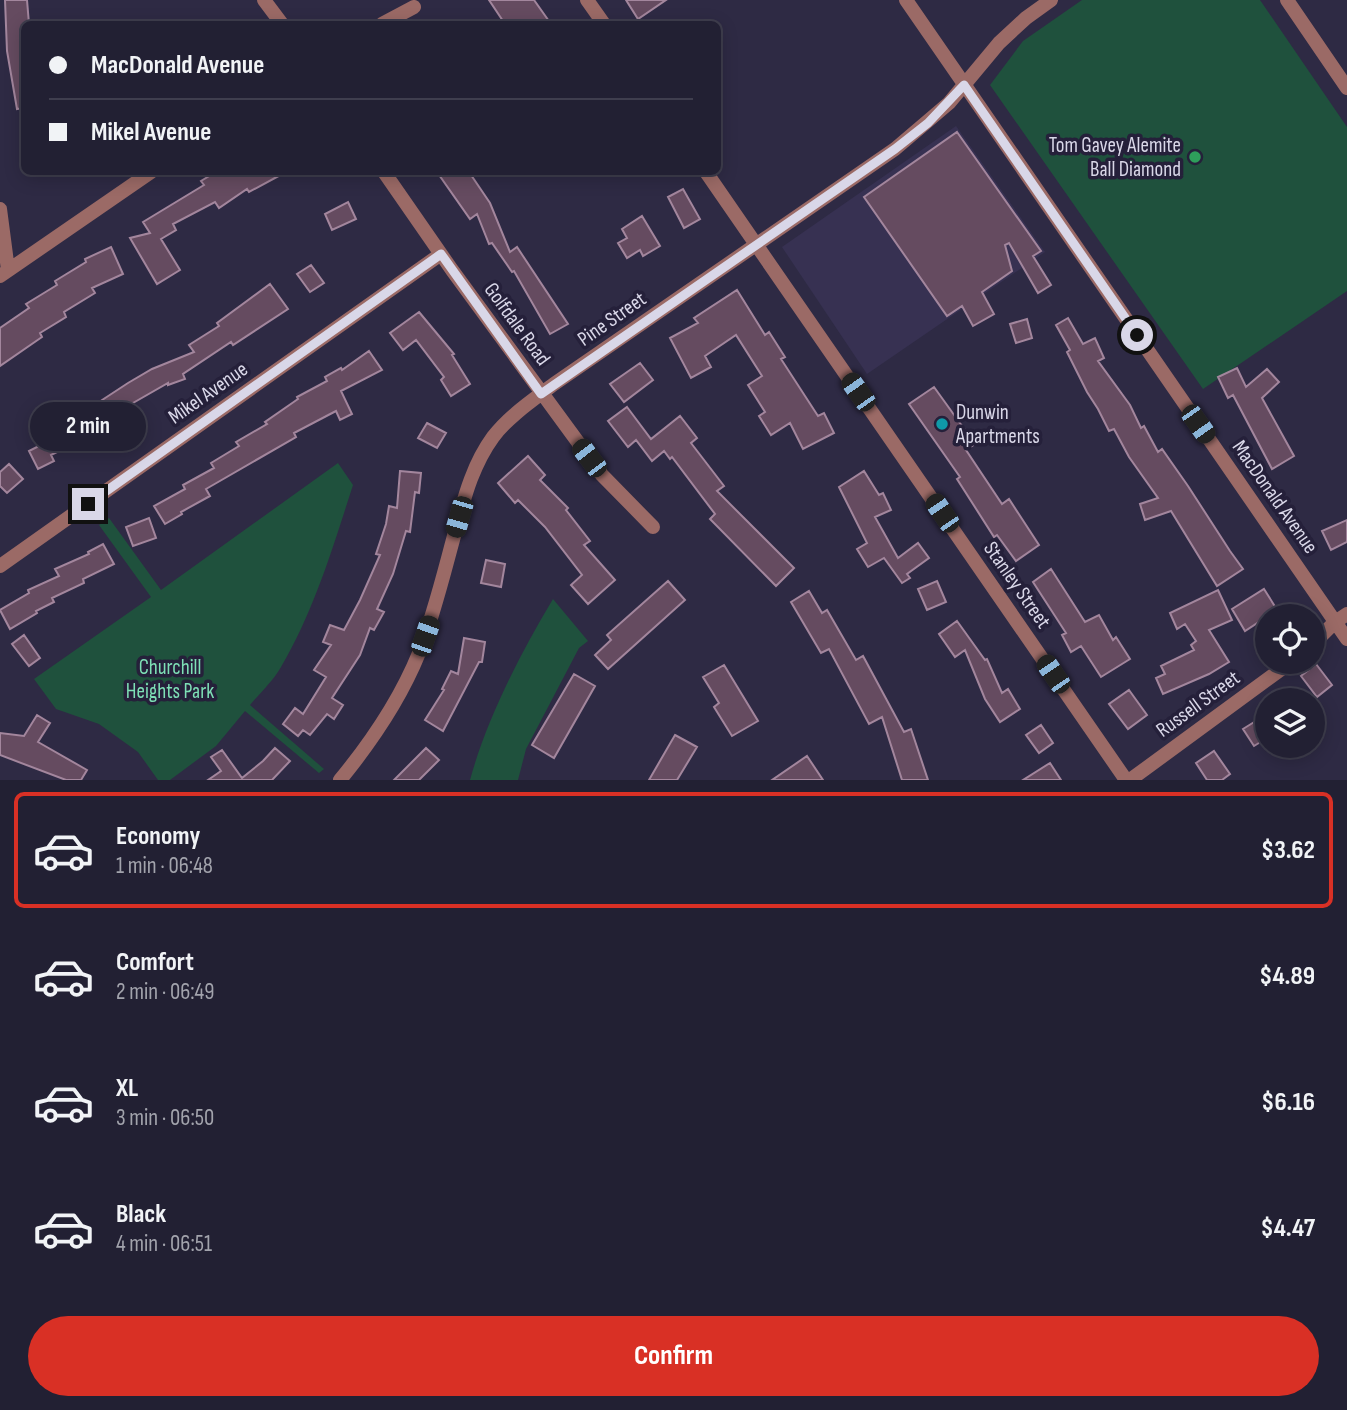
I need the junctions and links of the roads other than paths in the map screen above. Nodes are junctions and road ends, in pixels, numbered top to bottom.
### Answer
1 (264, 0) edge
2 (587, 0) edge
3 (906, 0) edge
4 (1051, 0) edge
5 (1287, 0) edge
6 (414, 7) dead end
7 (280, 21) edge
8 (388, 21) edge
9 (602, 21) edge
10 (964, 85) junction
11 (1347, 88) edge
12 (146, 175) edge
13 (386, 175) edge
14 (708, 175) edge
15 (0, 209) edge
16 (757, 244) junction
17 (441, 254) junction
18 (3, 269) edge
19 (541, 394) junction
20 (653, 527) dead end
21 (0, 566) edge
22 (1341, 618) edge
23 (1325, 633) edge
24 (1347, 639) edge
25 (1274, 674) edge
26 (340, 780) edge
27 (1128, 780) edge

1 - 7 street
2 - 9 street
3 - 10 street, MacDonald Avenue
4 - 10 street, Pine Street
5 - 11 street
6 - 8 street
10 - 16 street, Pine Street
10 - 22 street, MacDonald Avenue
12 - 18 street
13 - 17 street, Golfdale Road
14 - 16 street, Stanley Street
15 - 18 street
16 - 19 street, Pine Street
16 - 27 street, Stanley Street
17 - 19 street, Golfdale Road
17 - 21 street, Mikel Avenue
19 - 20 street, Golfdale Road
19 - 26 street, Pine Street
22 - 23 street
22 - 24 street, MacDonald Avenue
25 - 27 street, Russell Street

